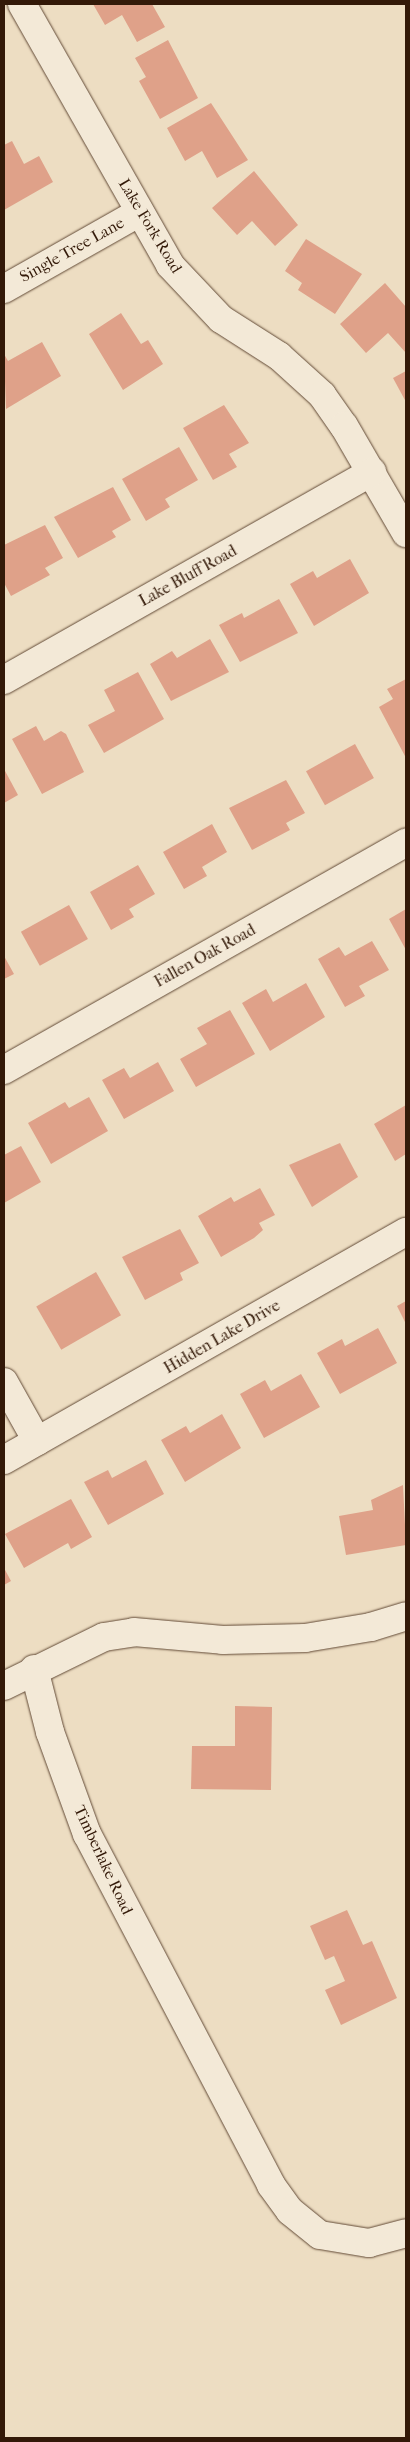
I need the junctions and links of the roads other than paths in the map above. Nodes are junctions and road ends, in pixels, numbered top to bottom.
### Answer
1 (22, 4) edge
2 (140, 212) junction
3 (4, 288) edge
4 (372, 472) junction
5 (406, 533) edge
6 (4, 680) edge
7 (406, 843) edge
8 (4, 1070) edge
9 (406, 1232) edge
10 (4, 1382) edge
11 (37, 1441) junction
12 (4, 1460) edge
13 (406, 1616) edge
14 (34, 1669) junction
15 (4, 1686) edge
16 (406, 2233) edge

1 - 2 street, Lake Fork Road
2 - 3 street, Single Tree Lane
2 - 4 street, Lake Fork Road
4 - 5 street, Lake Fork Road
4 - 6 street, Lake Bluff Road
7 - 8 street, Fallen Oak Road
9 - 11 street, Hidden Lake Drive
10 - 11 street
11 - 12 street, Hidden Lake Drive
13 - 14 street
14 - 15 street
14 - 16 street, Timberlake Road

